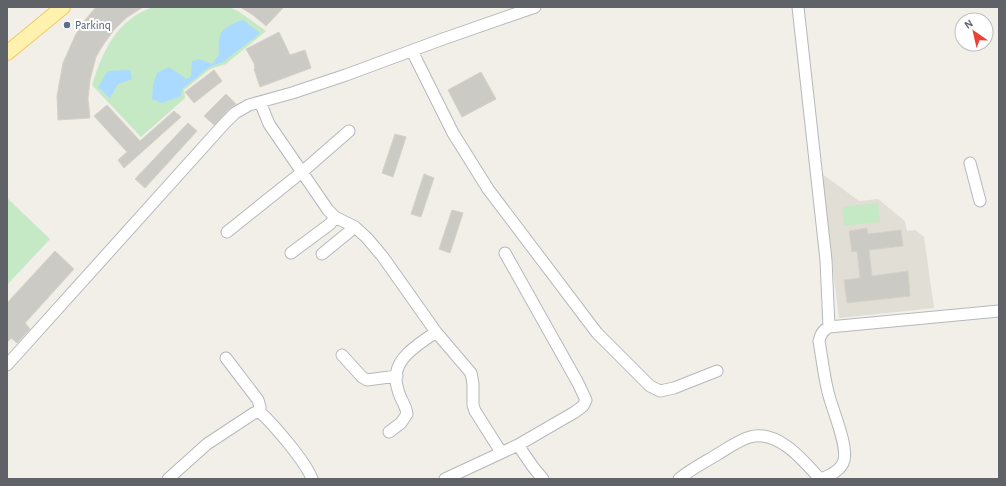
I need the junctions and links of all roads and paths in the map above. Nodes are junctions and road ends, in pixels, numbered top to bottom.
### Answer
1 (63, 7) edge
2 (535, 7) edge
3 (798, 7) edge
4 (412, 51) junction
5 (7, 53) edge
6 (260, 102) junction
7 (349, 131) dead end
8 (970, 163) dead end
9 (302, 172) junction
10 (980, 201) dead end
11 (335, 217) junction
12 (355, 226) junction
13 (227, 232) dead end
14 (291, 253) dead end
15 (505, 253) dead end
16 (322, 254) dead end
17 (999, 311) edge
18 (829, 327) junction
19 (436, 332) junction
20 (342, 355) dead end
21 (226, 358) dead end
22 (7, 365) edge
23 (717, 371) dead end
24 (397, 376) junction
25 (260, 412) junction
26 (389, 432) dead end
27 (518, 445) junction
28 (502, 452) junction
29 (168, 479) edge
30 (312, 479) edge
31 (445, 479) edge
32 (543, 479) edge
33 (679, 479) edge
34 (821, 479) edge

1 - 5 main road
2 - 4 street
3 - 18 street
4 - 6 street
4 - 23 street
6 - 9 street
6 - 22 street
7 - 9 street
8 - 10 street
9 - 11 street
9 - 13 street
11 - 12 street
11 - 14 street
12 - 16 street
12 - 19 street
15 - 27 street
17 - 18 street
18 - 34 street
19 - 24 street
19 - 28 street
20 - 24 street
21 - 25 street
24 - 26 street
25 - 29 street
25 - 30 street
27 - 28 street
27 - 32 street
28 - 31 street
33 - 34 street

